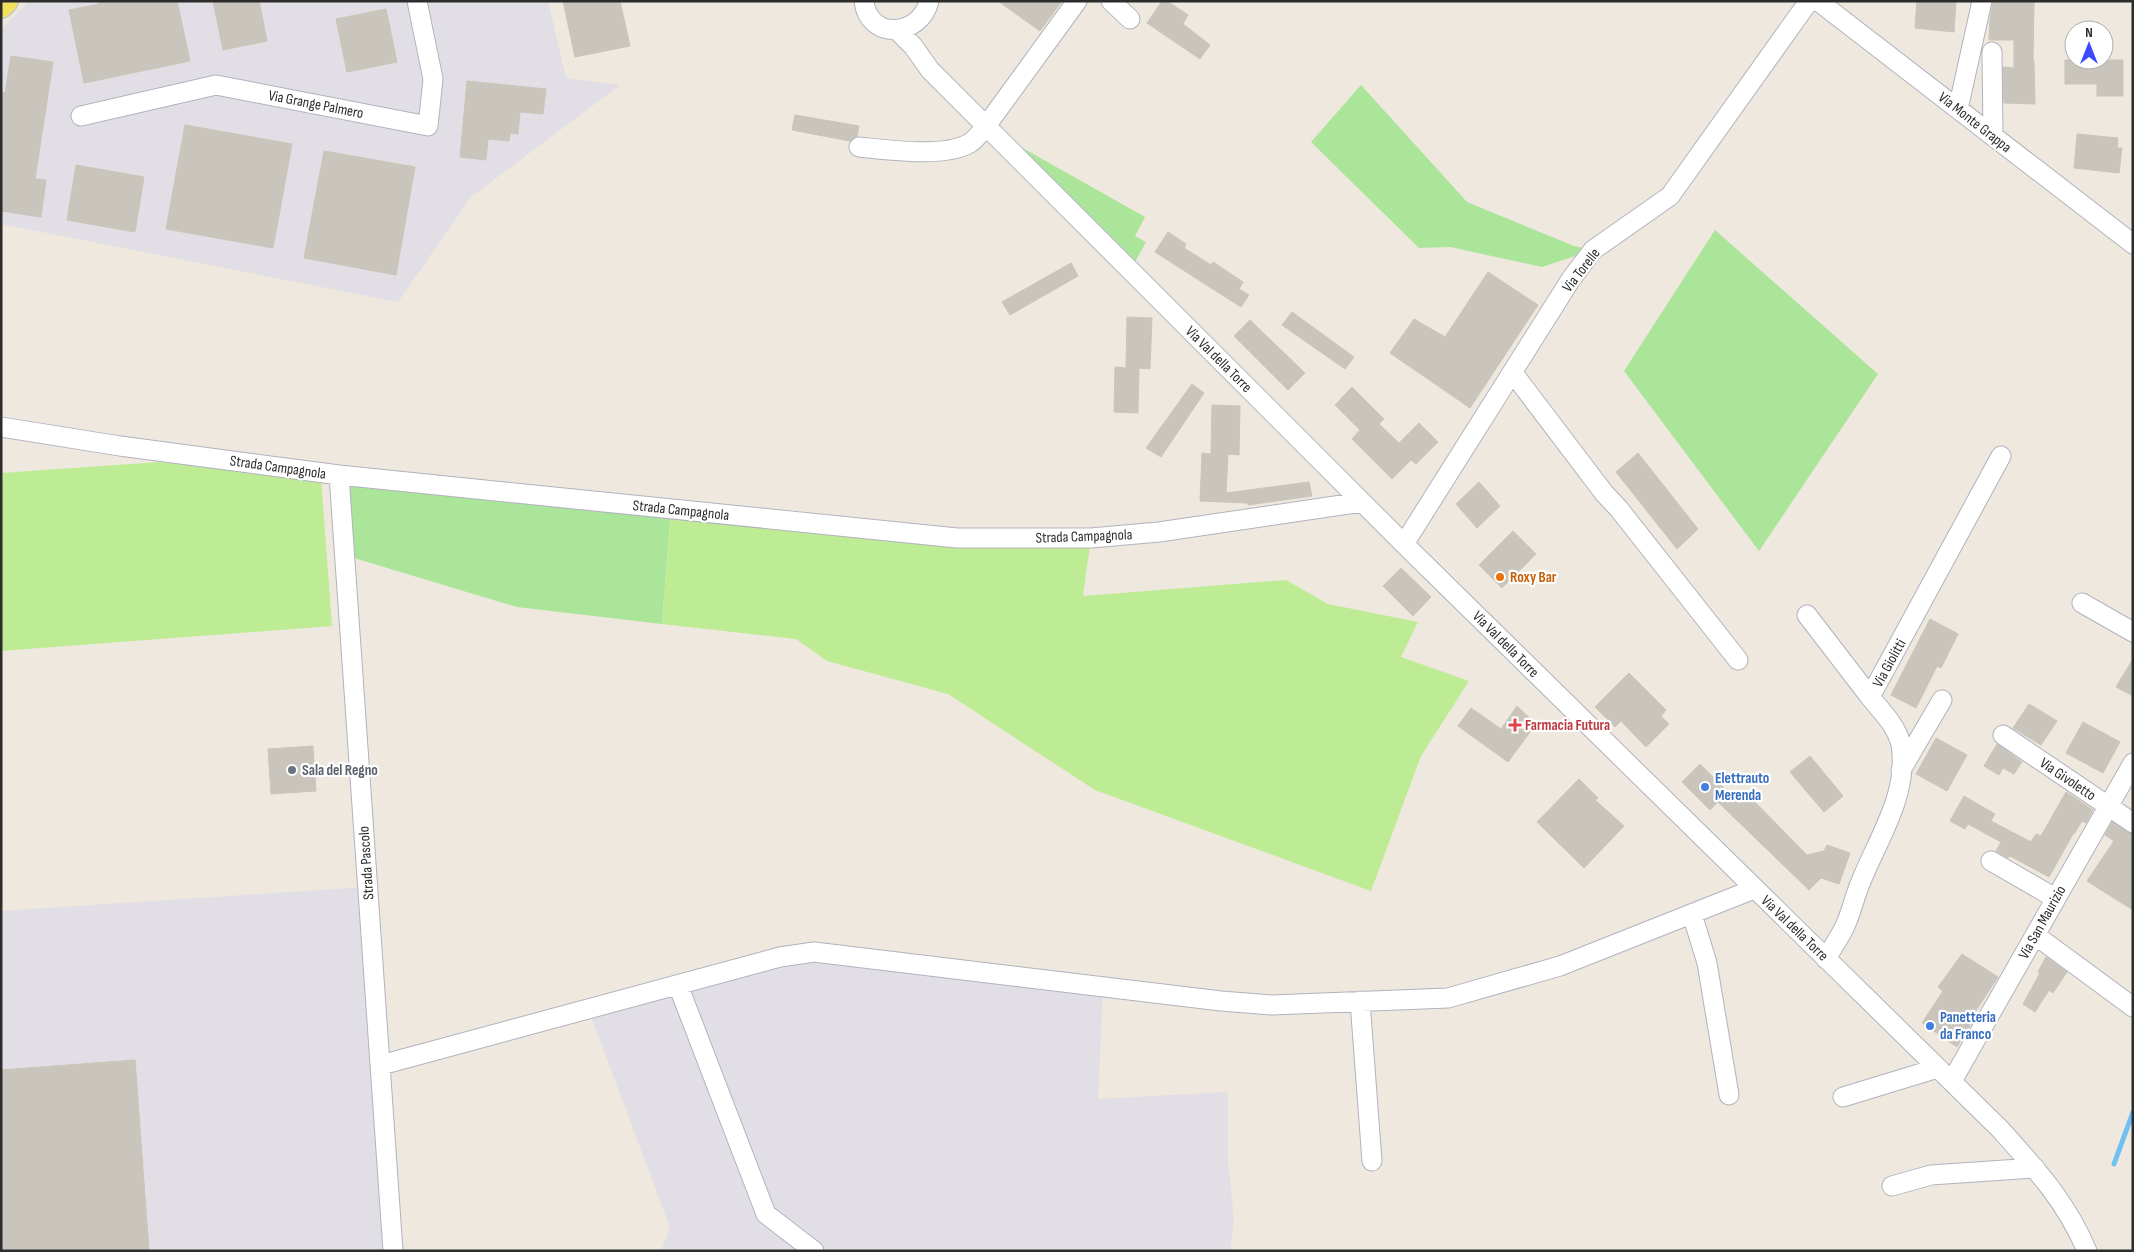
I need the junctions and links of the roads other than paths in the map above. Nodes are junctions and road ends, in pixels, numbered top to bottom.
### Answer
1 (5, 1) edge
2 (417, 1) edge
3 (864, 1) edge
4 (929, 1) edge
5 (1077, 1) edge
6 (1111, 1) edge
7 (1809, 1) edge
8 (1818, 1) edge
9 (1982, 1) edge
10 (1, 5) edge
11 (1130, 19) dead end
12 (920, 20) junction
13 (896, 30) junction
14 (913, 46) junction
15 (1992, 52) dead end
16 (1958, 109) junction
17 (81, 116) dead end
18 (986, 126) junction
19 (1993, 136) junction
20 (859, 147) dead end
21 (2133, 244) edge
22 (1513, 372) junction
23 (1, 427) edge
24 (2001, 456) dead end
25 (339, 475) junction
26 (1362, 502) junction
27 (1404, 544) junction
28 (2082, 603) dead end
29 (1807, 615) dead end
30 (2133, 632) edge
31 (1738, 660) dead end
32 (1870, 698) junction
33 (1942, 700) dead end
34 (2003, 735) dead end
35 (2133, 762) edge
36 (1901, 770) junction
37 (2107, 806) junction
38 (2133, 823) edge
39 (1991, 861) dead end
40 (1754, 889) junction
41 (2055, 898) junction
42 (1692, 914) junction
43 (2035, 934) junction
44 (1826, 959) junction
45 (678, 985) junction
46 (1360, 1001) junction
47 (2133, 1007) edge
48 (381, 1065) junction
49 (1938, 1068) junction
50 (1952, 1081) junction
51 (1729, 1095) dead end
52 (1843, 1097) dead end
53 (1372, 1161) dead end
54 (2035, 1168) junction
55 (1892, 1186) dead end
56 (2090, 1247) edge
57 (394, 1251) edge
58 (814, 1251) edge

1 - 10 main road
2 - 17 street, Via Grange Palmero
3 - 13 street
4 - 12 street
5 - 18 street
6 - 11 street
7 - 22 street, Via Torelle
8 - 16 street, Via Monte Grappa
9 - 16 street
12 - 13 street
12 - 14 street
13 - 14 street, Via Val della Torre
14 - 18 street, Via Val della Torre
15 - 19 street
16 - 19 street, Via Monte Grappa
18 - 20 street
18 - 26 street, Via Val della Torre
19 - 21 street, Via Monte Grappa
22 - 27 street, Via Torelle
22 - 31 street
23 - 25 street, Strada Campagnola
24 - 32 street, Via Giolitti
25 - 26 street, Strada Campagnola
25 - 48 street, Strada Pascolo
26 - 27 street, Via Val della Torre
27 - 40 street, Via Val della Torre
28 - 30 street
29 - 32 street
32 - 36 street, Via Giolitti
33 - 36 street
34 - 37 street, Via Givoletto
35 - 37 street, Via San Maurizio
36 - 44 street, Via Giolitti
37 - 38 street, Via Givoletto
37 - 41 street, Via San Maurizio
39 - 41 street
40 - 42 street
40 - 44 street, Via Val della Torre
41 - 43 street, Via San Maurizio
42 - 46 street
42 - 51 street
43 - 47 street
43 - 50 street, Via San Maurizio
44 - 49 street, Via Val della Torre
45 - 46 street
45 - 48 street
45 - 58 street
46 - 53 street
48 - 57 street, Strada Pascolo
49 - 50 street, Via Val della Torre
49 - 52 street
50 - 54 street, Via Val della Torre
54 - 55 street
54 - 56 street, Via Val della Torre

